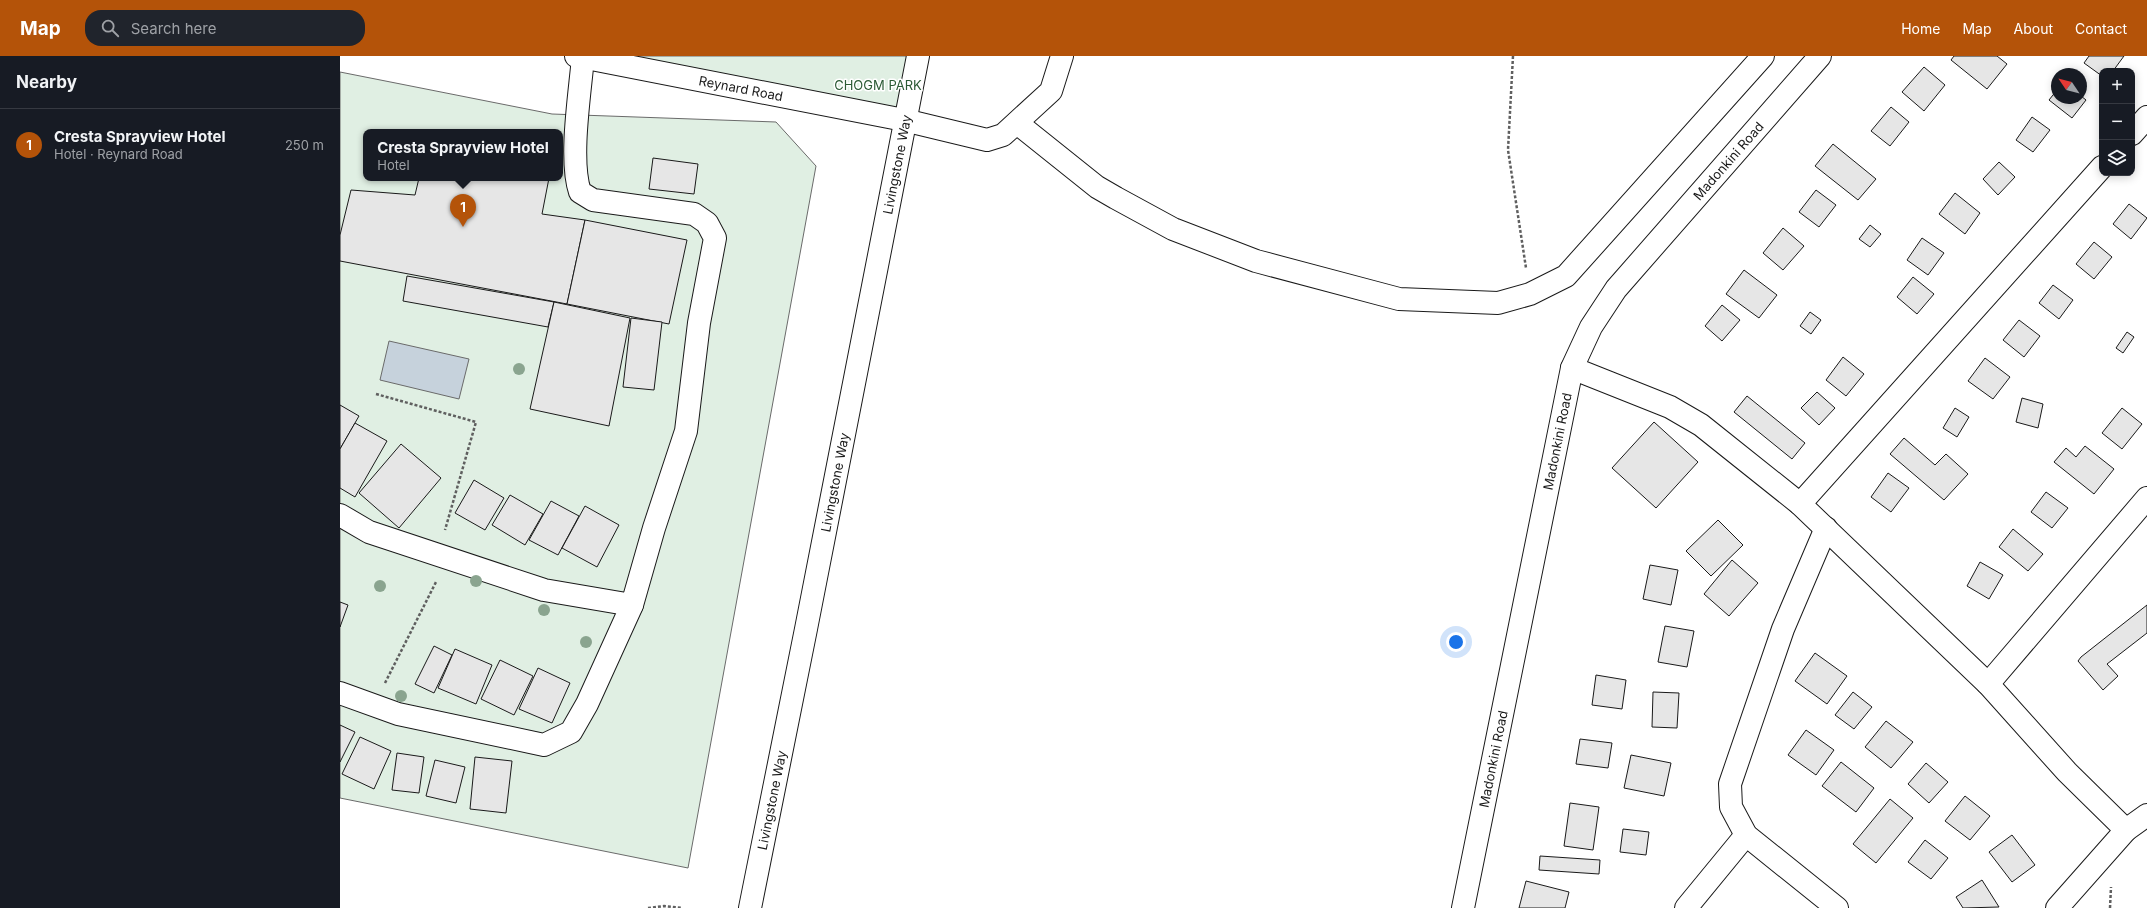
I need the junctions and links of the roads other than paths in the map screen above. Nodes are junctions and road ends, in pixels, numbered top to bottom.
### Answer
1 (918, 56) edge
2 (1062, 56) edge
3 (1764, 56) edge
4 (1820, 56) edge
5 (580, 57) edge
6 (2147, 117) edge
7 (904, 120) junction
8 (1017, 123) junction
9 (2135, 131) edge
10 (2099, 170) edge
11 (1572, 368) junction
12 (2147, 498) edge
13 (1800, 504) junction
14 (340, 515) edge
15 (1826, 528) junction
16 (632, 605) junction
17 (1988, 684) junction
18 (340, 693) edge
19 (2147, 815) edge
20 (2126, 830) junction
21 (1746, 835) junction
22 (750, 908) edge
23 (1463, 908) edge
24 (1686, 908) edge
25 (1837, 908) edge
26 (2056, 908) edge

1 - 7 main road, Livingstone Way
2 - 8 main road, Reynard Road
3 - 8 main road
4 - 11 main road, Madonkini Road
5 - 7 main road, Reynard Road
5 - 16 main road
6 - 9 main road
7 - 8 main road, Reynard Road
7 - 22 main road, Livingstone Way
10 - 13 main road
11 - 13 main road
11 - 23 main road, Madonkini Road
12 - 17 main road
13 - 15 main road
14 - 16 main road
15 - 17 main road
15 - 21 main road
16 - 18 main road
17 - 20 main road
19 - 20 main road
20 - 26 main road
21 - 24 main road
21 - 25 main road

